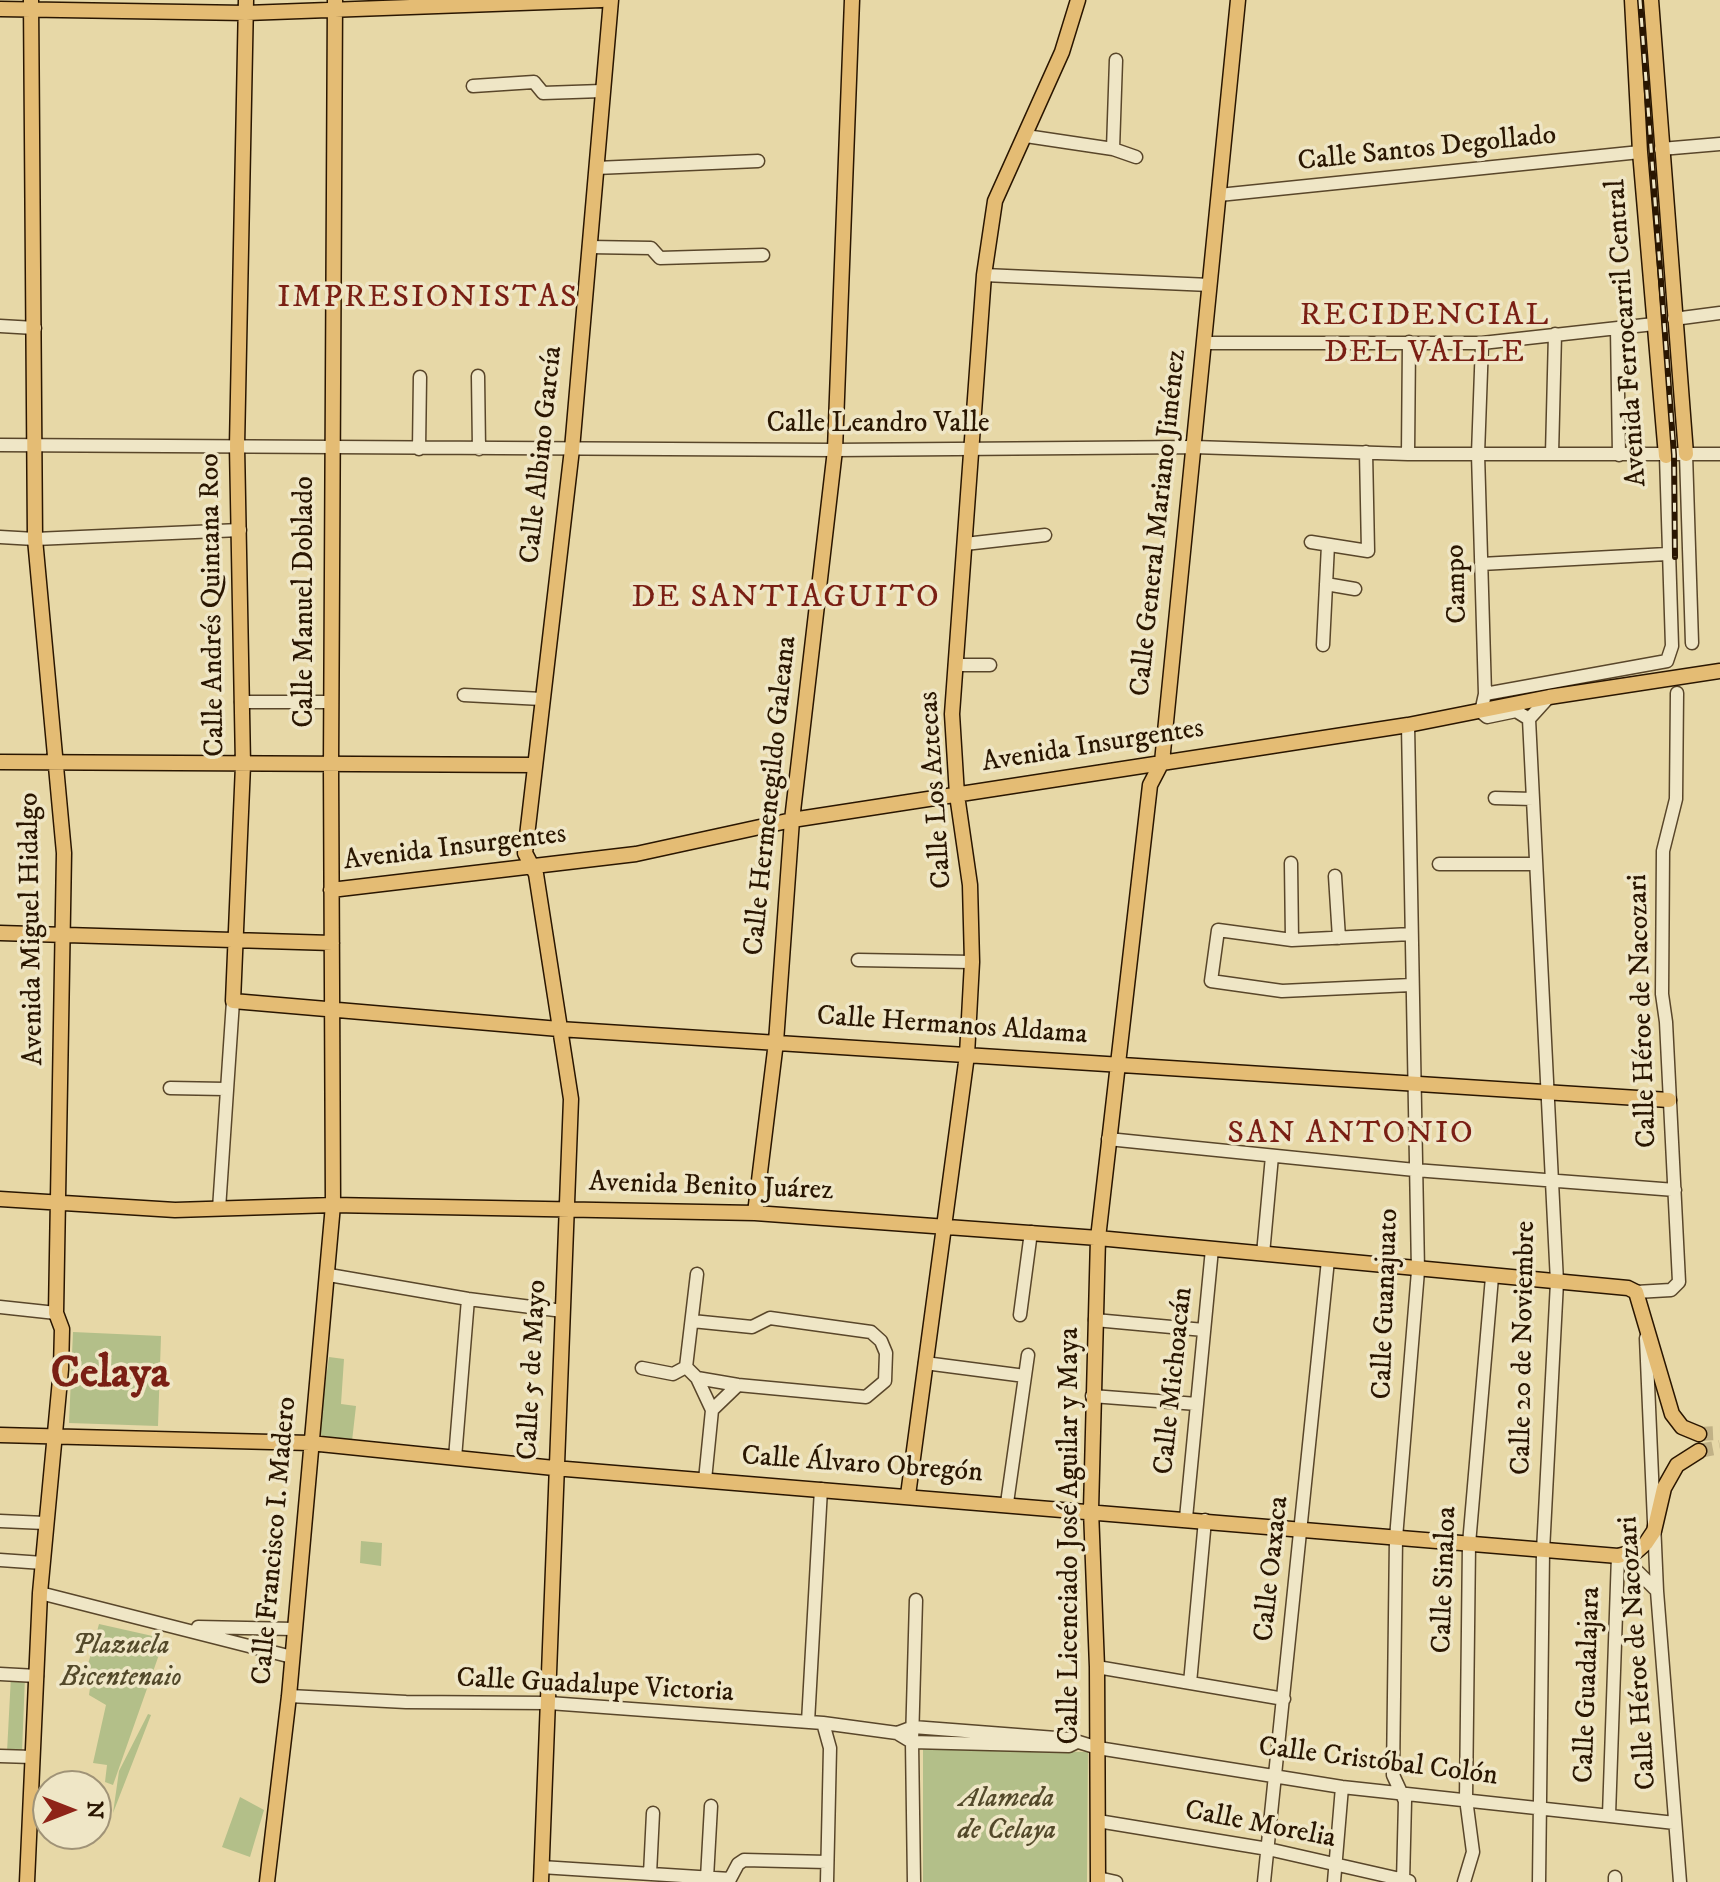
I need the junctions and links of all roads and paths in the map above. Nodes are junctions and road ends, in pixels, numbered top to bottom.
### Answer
1 (602, 0) edge
2 (611, 0) edge
3 (852, 0) edge
4 (1078, 0) edge
5 (1238, 0) edge
6 (1632, 0) edge
7 (1651, 0) edge
8 (506, 2) edge
9 (335, 4) edge
10 (31, 5) edge
11 (56, 5) edge
12 (246, 6) edge
13 (0, 9) edge
14 (1116, 60) dead end
15 (473, 86) dead end
16 (602, 91) junction
17 (1026, 136) junction
18 (1720, 144) edge
19 (1113, 149) junction
20 (1661, 149) junction
21 (1640, 152) junction
22 (1136, 157) dead end
23 (758, 161) dead end
24 (596, 168) junction
25 (1219, 195) junction
26 (589, 247) junction
27 (763, 255) dead end
28 (984, 275) junction
29 (1210, 285) junction
30 (1720, 313) edge
31 (1674, 319) junction
32 (1654, 324) junction
33 (0, 326) edge
34 (35, 328) junction
35 (1617, 329) junction
36 (1555, 334) junction
37 (1409, 342) junction
38 (1204, 343) junction
39 (1482, 343) junction
40 (478, 376) dead end
41 (420, 377) dead end
42 (0, 445) edge
43 (36, 446) junction
44 (237, 446) junction
45 (1194, 447) junction
46 (333, 448) junction
47 (972, 448) junction
48 (419, 449) junction
49 (479, 449) junction
50 (572, 449) junction
51 (835, 450) junction
52 (1366, 452) junction
53 (1408, 454) junction
54 (1478, 454) junction
55 (1552, 454) junction
56 (1686, 454) junction
57 (1720, 454) edge
58 (1619, 455) junction
59 (1666, 456) junction
60 (240, 530) junction
61 (1045, 535) dead end
62 (0, 537) edge
63 (35, 539) junction
64 (1311, 542) dead end
65 (965, 544) junction
66 (1328, 545) junction
67 (1667, 554) junction
68 (1481, 564) junction
69 (1326, 584) junction
70 (1355, 589) dead end
71 (1692, 643) dead end
72 (1323, 645) dead end
73 (955, 665) junction
74 (990, 665) dead end
75 (1720, 671) edge
76 (1677, 693) dead end
77 (1485, 694) junction
78 (464, 695) dead end
79 (1549, 697) junction
80 (542, 699) junction
81 (241, 702) junction
82 (331, 702) junction
83 (1481, 712) junction
84 (1529, 719) junction
85 (1408, 725) junction
86 (0, 762) edge
87 (1162, 762) junction
88 (56, 763) junction
89 (243, 765) junction
90 (331, 765) junction
91 (534, 765) junction
92 (957, 795) junction
93 (1495, 798) dead end
94 (1533, 799) junction
95 (792, 820) junction
96 (1291, 863) dead end
97 (1439, 864) dead end
98 (1536, 864) junction
99 (531, 865) junction
100 (1335, 876) dead end
101 (331, 890) junction
102 (0, 933) edge
103 (1411, 934) junction
104 (62, 936) junction
105 (1339, 938) junction
106 (1292, 940) junction
107 (236, 942) junction
108 (332, 943) junction
109 (858, 960) dead end
110 (972, 962) junction
111 (1411, 985) junction
112 (233, 1001) junction
113 (331, 1009) junction
114 (559, 1029) junction
115 (776, 1042) junction
116 (967, 1055) junction
117 (1116, 1063) junction
118 (1413, 1085) junction
119 (170, 1088) dead end
120 (225, 1089) junction
121 (1546, 1093) junction
122 (1669, 1100) junction
123 (1108, 1139) junction
124 (1272, 1156) junction
125 (1415, 1170) junction
126 (1551, 1182) junction
127 (1675, 1190) junction
128 (0, 1199) edge
129 (61, 1204) junction
130 (333, 1205) junction
131 (219, 1209) junction
132 (569, 1209) junction
133 (755, 1213) junction
134 (942, 1225) junction
135 (1031, 1232) junction
136 (1098, 1238) junction
137 (1212, 1249) junction
138 (1263, 1254) junction
139 (1328, 1260) junction
140 (1418, 1271) junction
141 (697, 1274) dead end
142 (329, 1275) junction
143 (1492, 1277) junction
144 (1557, 1282) junction
145 (1636, 1292) junction
146 (468, 1299) junction
147 (0, 1307) edge
148 (563, 1311) junction
149 (56, 1313) junction
150 (1020, 1315) dead end
151 (1095, 1320) junction
152 (692, 1321) junction
153 (1645, 1324) junction
154 (1204, 1330) junction
155 (1028, 1355) dead end
156 (925, 1363) junction
157 (686, 1367) junction
158 (642, 1368) dead end
159 (1025, 1376) junction
160 (697, 1378) junction
161 (738, 1385) junction
162 (1092, 1396) junction
163 (1197, 1404) junction
164 (712, 1410) junction
165 (1699, 1434) tunnel mouth
166 (0, 1435) edge
167 (56, 1438) junction
168 (310, 1443) junction
169 (1699, 1451) tunnel mouth
170 (455, 1458) junction
171 (554, 1468) junction
172 (705, 1480) junction
173 (821, 1489) junction
174 (908, 1495) junction
175 (1007, 1503) junction
176 (1091, 1510) junction
177 (1186, 1518) junction
178 (1205, 1520) junction
179 (0, 1521) edge
180 (45, 1523) junction
181 (1301, 1529) junction
182 (1654, 1531) junction
183 (1396, 1538) junction
184 (1469, 1544) junction
185 (1543, 1551) junction
186 (1619, 1556) junction
187 (0, 1560) edge
188 (43, 1563) junction
189 (1657, 1591) junction
190 (40, 1593) junction
191 (916, 1600) dead end
192 (176, 1626) junction
193 (294, 1629) junction
194 (292, 1657) junction
195 (1097, 1667) junction
196 (0, 1674) edge
197 (37, 1676) junction
198 (1190, 1683) junction
199 (289, 1696) junction
200 (1284, 1699) junction
201 (549, 1703) junction
202 (808, 1722) junction
203 (823, 1723) junction
204 (913, 1727) junction
205 (897, 1733) junction
206 (912, 1742) junction
207 (1075, 1743) junction
208 (1098, 1748) junction
209 (0, 1756) edge
210 (32, 1757) junction
211 (1276, 1776) junction
212 (1342, 1787) junction
213 (1403, 1793) junction
214 (1466, 1799) junction
215 (711, 1806) dead end
216 (1540, 1807) junction
217 (653, 1813) dead end
218 (1609, 1815) junction
219 (1098, 1821) junction
220 (1675, 1823) junction
221 (1268, 1849) junction
222 (827, 1862) junction
223 (1336, 1864) junction
224 (650, 1874) junction
225 (541, 1875) edge
226 (707, 1878) junction
227 (1098, 1880) edge
228 (1406, 1881) edge
229 (27, 1882) edge
230 (267, 1882) edge
231 (827, 1882) edge
232 (914, 1882) edge
233 (1116, 1882) edge
234 (1264, 1882) edge
235 (1334, 1882) edge
236 (1464, 1882) edge
237 (1539, 1882) edge
238 (1680, 1882) edge

1 - 8 main road
2 - 16 main road, Calle Albino García
3 - 51 main road, Calle Hermenegildo Galeana
4 - 17 main road, Calle Los Aztecas
5 - 25 main road, Calle General Mariano Jiménez
6 - 21 main road, Avenida Ferrocarril Central
7 - 20 main road, Avenida Ferrocarril Central
8 - 9 main road
9 - 12 main road
9 - 46 main road, Calle Manuel Doblado
10 - 11 main road
10 - 13 main road
10 - 34 main road, Avenida Miguel Hidalgo
11 - 12 main road
12 - 44 main road, Calle Andrés Quintana Roo
14 - 19 street
15 - 16 street
16 - 24 main road, Calle Albino García
17 - 19 street
17 - 28 main road, Calle Los Aztecas
18 - 20 street
19 - 22 street
20 - 31 main road, Avenida Ferrocarril Central
21 - 25 street, Calle Santos Degollado
21 - 32 main road, Avenida Ferrocarril Central
23 - 24 street
24 - 26 main road, Calle Albino García
25 - 29 main road, Calle General Mariano Jiménez
26 - 27 street
26 - 50 main road, Calle Albino García
28 - 29 street
28 - 47 main road, Calle Los Aztecas
29 - 38 main road, Calle General Mariano Jiménez
30 - 31 street
31 - 56 main road, Avenida Ferrocarril Central
32 - 35 street
32 - 59 main road, Avenida Ferrocarril Central
33 - 34 street
34 - 43 main road, Avenida Miguel Hidalgo
35 - 36 street
35 - 58 street
36 - 39 street
36 - 55 street
37 - 38 street
37 - 39 street
37 - 53 street
38 - 45 main road, Calle General Mariano Jiménez
39 - 54 street, Campo
40 - 49 street
41 - 48 street
42 - 43 street, Calle Leandro Valle
43 - 44 street, Calle Leandro Valle
43 - 63 main road, Avenida Miguel Hidalgo
44 - 46 street, Calle Leandro Valle
44 - 60 main road, Calle Andrés Quintana Roo
45 - 47 street, Calle Leandro Valle
45 - 52 street, Calle Leandro Valle
45 - 87 main road, Calle General Mariano Jiménez
46 - 48 street, Calle Leandro Valle
46 - 82 main road, Calle Manuel Doblado
47 - 51 street, Calle Leandro Valle
47 - 65 main road, Calle Los Aztecas
48 - 49 street, Calle Leandro Valle
49 - 50 street, Calle Leandro Valle
50 - 51 street, Calle Leandro Valle
50 - 80 main road, Calle Albino García
51 - 95 main road, Calle Hermenegildo Galeana
52 - 53 street, Calle Leandro Valle
52 - 66 street
53 - 54 street, Calle Leandro Valle
54 - 55 street, Calle Leandro Valle
54 - 68 street, Campo
55 - 58 street, Calle Leandro Valle
56 - 57 street, Calle Leandro Valle
56 - 59 street, Calle Leandro Valle
56 - 71 street, Avenida Ferrocarril Central
58 - 59 street, Calle Leandro Valle
59 - 67 street, Avenida Ferrocarril Central
60 - 63 street
60 - 81 main road, Calle Andrés Quintana Roo
61 - 65 street
62 - 63 street
63 - 88 main road, Avenida Miguel Hidalgo
64 - 66 street
65 - 73 main road, Calle Los Aztecas
66 - 69 street
67 - 68 street
67 - 77 street, Avenida Ferrocarril Central
68 - 77 street, Campo
69 - 70 street
69 - 72 street
73 - 74 street
73 - 92 main road, Calle Los Aztecas
75 - 79 main road, Avenida Insurgentes
76 - 122 street, Calle Héroe de Nacozari
77 - 83 street, Campo
78 - 80 street
79 - 83 main road, Avenida Insurgentes
79 - 84 street
80 - 91 main road, Calle Albino García
81 - 82 street
81 - 89 main road, Calle Andrés Quintana Roo
82 - 90 main road, Calle Manuel Doblado
83 - 84 street
83 - 85 main road, Avenida Insurgentes
84 - 94 street, Calle 20 de Noviembre
85 - 87 main road, Avenida Insurgentes
85 - 103 street, Calle Guanajuato
86 - 88 main road
87 - 92 main road, Avenida Insurgentes
87 - 117 main road, Calle General Mariano Jiménez
88 - 89 main road
88 - 104 main road, Avenida Miguel Hidalgo
89 - 90 main road
89 - 107 main road, Calle Andrés Quintana Roo
90 - 91 main road
90 - 101 main road, Calle Manuel Doblado
91 - 99 main road, Calle Albino García
92 - 95 main road, Avenida Insurgentes
92 - 110 main road, Calle Los Aztecas
93 - 94 street
94 - 98 street, Calle 20 de Noviembre
95 - 99 main road, Avenida Insurgentes
95 - 115 main road, Calle Hermenegildo Galeana
96 - 106 street
97 - 98 street
98 - 121 street, Calle 20 de Noviembre
99 - 101 main road, Avenida Insurgentes
99 - 114 main road, Calle 5 de Mayo
100 - 105 street
101 - 108 main road, Calle Manuel Doblado
102 - 104 main road
103 - 105 street
103 - 111 street, Calle Guanajuato
104 - 107 main road
104 - 129 main road, Avenida Miguel Hidalgo
105 - 106 street
106 - 111 street
107 - 108 main road
107 - 112 main road, Calle Andrés Quintana Roo
108 - 113 main road, Calle Manuel Doblado
109 - 110 street
110 - 116 main road, Calle Los Aztecas
111 - 118 street, Calle Guanajuato
112 - 113 main road, Calle Hermanos Aldama
112 - 120 street, Calle Andrés Quintana Roo
113 - 114 main road, Calle Hermanos Aldama
113 - 130 main road, Calle Manuel Doblado
114 - 115 main road, Calle Hermanos Aldama
114 - 132 main road, Calle 5 de Mayo
115 - 116 main road, Calle Hermanos Aldama
115 - 133 main road, Calle Hermenegildo Galeana
116 - 117 main road, Calle Hermanos Aldama
116 - 134 main road, Calle Los Aztecas
117 - 118 main road, Calle Hermanos Aldama
117 - 123 main road, Calle General Mariano Jiménez
118 - 121 main road, Calle Hermanos Aldama
118 - 125 street, Calle Guanajuato
119 - 120 street
120 - 131 street, Calle Andrés Quintana Roo
121 - 122 main road, Calle Hermanos Aldama
121 - 126 street, Calle 20 de Noviembre
122 - 127 street, Calle Héroe de Nacozari
123 - 124 street
123 - 136 main road, Calle General Mariano Jiménez
124 - 125 street
124 - 138 street
125 - 126 street
125 - 140 street, Calle Guanajuato
126 - 127 street
126 - 144 street, Calle 20 de Noviembre
127 - 145 street, Calle Héroe de Nacozari
128 - 129 main road, Avenida Benito Juárez
129 - 131 main road, Avenida Benito Juárez
129 - 149 main road, Avenida Miguel Hidalgo
130 - 131 main road, Avenida Benito Juárez
130 - 132 main road, Avenida Benito Juárez
130 - 142 main road, Calle Francisco I. Madero
132 - 133 main road, Avenida Benito Juárez
132 - 148 main road, Calle 5 de Mayo
133 - 134 main road, Avenida Benito Juárez
134 - 135 main road, Avenida Benito Juárez
134 - 156 main road, Calle Los Aztecas
135 - 136 main road, Avenida Benito Juárez
135 - 150 street
136 - 137 main road, Avenida Benito Juárez
136 - 151 main road, Calle Licenciado José Aguilar y Maya
137 - 138 main road, Avenida Benito Juárez
137 - 154 street, Calle Michoacán
138 - 139 main road, Avenida Benito Juárez
139 - 140 main road, Avenida Benito Juárez
139 - 181 street, Calle Oaxaca
140 - 143 main road, Avenida Benito Juárez
140 - 183 street, Calle Guanajuato
141 - 152 street
142 - 146 street
142 - 168 main road, Calle Francisco I. Madero
143 - 144 main road, Avenida Benito Juárez
143 - 184 street, Calle Sinaloa
144 - 145 main road, Avenida Benito Juárez
144 - 185 street, Calle 20 de Noviembre
145 - 153 main road
146 - 148 street
146 - 170 street
147 - 149 street
148 - 171 main road, Calle 5 de Mayo
149 - 167 main road, Avenida Miguel Hidalgo
151 - 154 street
151 - 162 main road, Calle Licenciado José Aguilar y Maya
152 - 157 street
152 - 161 street
153 - 165 main road
153 - 182 street, Calle Héroe de Nacozari
154 - 163 street, Calle Michoacán
155 - 159 street
156 - 159 street
156 - 174 main road, Calle Los Aztecas
157 - 158 street
157 - 160 street
159 - 175 street
160 - 161 street
160 - 164 street
161 - 164 street
162 - 163 street
162 - 176 main road, Calle Licenciado José Aguilar y Maya
163 - 177 street, Calle Michoacán
164 - 172 street
166 - 167 main road, Calle Álvaro Obregón
167 - 168 main road, Calle Álvaro Obregón
167 - 180 main road
168 - 170 main road, Calle Álvaro Obregón
168 - 193 main road, Calle Francisco I. Madero
169 - 182 main road
170 - 171 main road, Calle Álvaro Obregón
171 - 172 main road, Calle Álvaro Obregón
171 - 201 main road, Calle 5 de Mayo
172 - 173 main road, Calle Álvaro Obregón
173 - 174 main road, Calle Álvaro Obregón
173 - 202 street
174 - 175 main road, Calle Álvaro Obregón
175 - 176 main road, Calle Álvaro Obregón
176 - 177 main road, Calle Álvaro Obregón
176 - 195 main road, Calle Licenciado José Aguilar y Maya
177 - 178 main road, Calle Álvaro Obregón
178 - 181 main road, Calle Álvaro Obregón
178 - 198 street
179 - 180 street
180 - 188 main road
181 - 183 main road, Calle Álvaro Obregón
181 - 200 street, Calle Oaxaca
182 - 186 main road
182 - 189 street, Calle Héroe de Nacozari
183 - 184 main road, Calle Álvaro Obregón
183 - 213 street, Calle Guanajuato
184 - 185 main road, Calle Álvaro Obregón
184 - 214 street, Calle Sinaloa
185 - 186 main road, Calle Álvaro Obregón
185 - 216 street, Calle 20 de Noviembre
186 - 189 street
186 - 218 street, Calle Guadalajara
187 - 188 street
188 - 190 main road
189 - 220 street, Calle Héroe de Nacozari
190 - 192 street
190 - 197 main road
191 - 204 street
192 - 193 street
192 - 194 street
193 - 194 main road, Calle Francisco I. Madero
194 - 199 main road, Calle Francisco I. Madero
195 - 198 street
195 - 208 main road, Calle Licenciado José Aguilar y Maya
196 - 197 street
197 - 210 main road
198 - 200 street
199 - 201 street, Calle Guadalupe Victoria
199 - 230 main road, Calle Francisco I. Madero
200 - 211 street, Calle Oaxaca
201 - 202 street, Calle Guadalupe Victoria
201 - 225 main road, Calle 5 de Mayo
202 - 203 street, Calle Guadalupe Victoria
203 - 205 street, Calle Guadalupe Victoria
203 - 222 street
204 - 205 street, Calle Guadalupe Victoria
204 - 206 street
204 - 207 street, Calle Guadalupe Victoria
205 - 206 street, Calle Guadalupe Victoria
206 - 207 street, Calle Guadalupe Victoria
206 - 232 street
207 - 208 street, Calle Cristóbal Colón
208 - 211 street, Calle Cristóbal Colón
208 - 219 main road, Calle Licenciado José Aguilar y Maya
209 - 210 street
210 - 229 main road
211 - 212 street, Calle Cristóbal Colón
211 - 221 street, Calle Oaxaca
212 - 213 street, Calle Cristóbal Colón
212 - 223 street
213 - 214 street, Calle Cristóbal Colón
213 - 228 street, Calle Guanajuato
214 - 216 street, Calle Cristóbal Colón
214 - 236 street, Calle Sinaloa
215 - 226 street
216 - 218 street, Calle Cristóbal Colón
216 - 237 street, Calle 20 de Noviembre
217 - 224 street
218 - 220 street, Calle Cristóbal Colón
219 - 221 street, Calle Morelia
219 - 227 main road, Calle Licenciado José Aguilar y Maya
220 - 238 street, Calle Héroe de Nacozari
221 - 223 street, Calle Morelia
221 - 234 street, Calle Oaxaca
222 - 226 street
222 - 231 street
223 - 228 street, Calle Morelia
223 - 235 street
224 - 225 street
224 - 226 street
227 - 233 street

